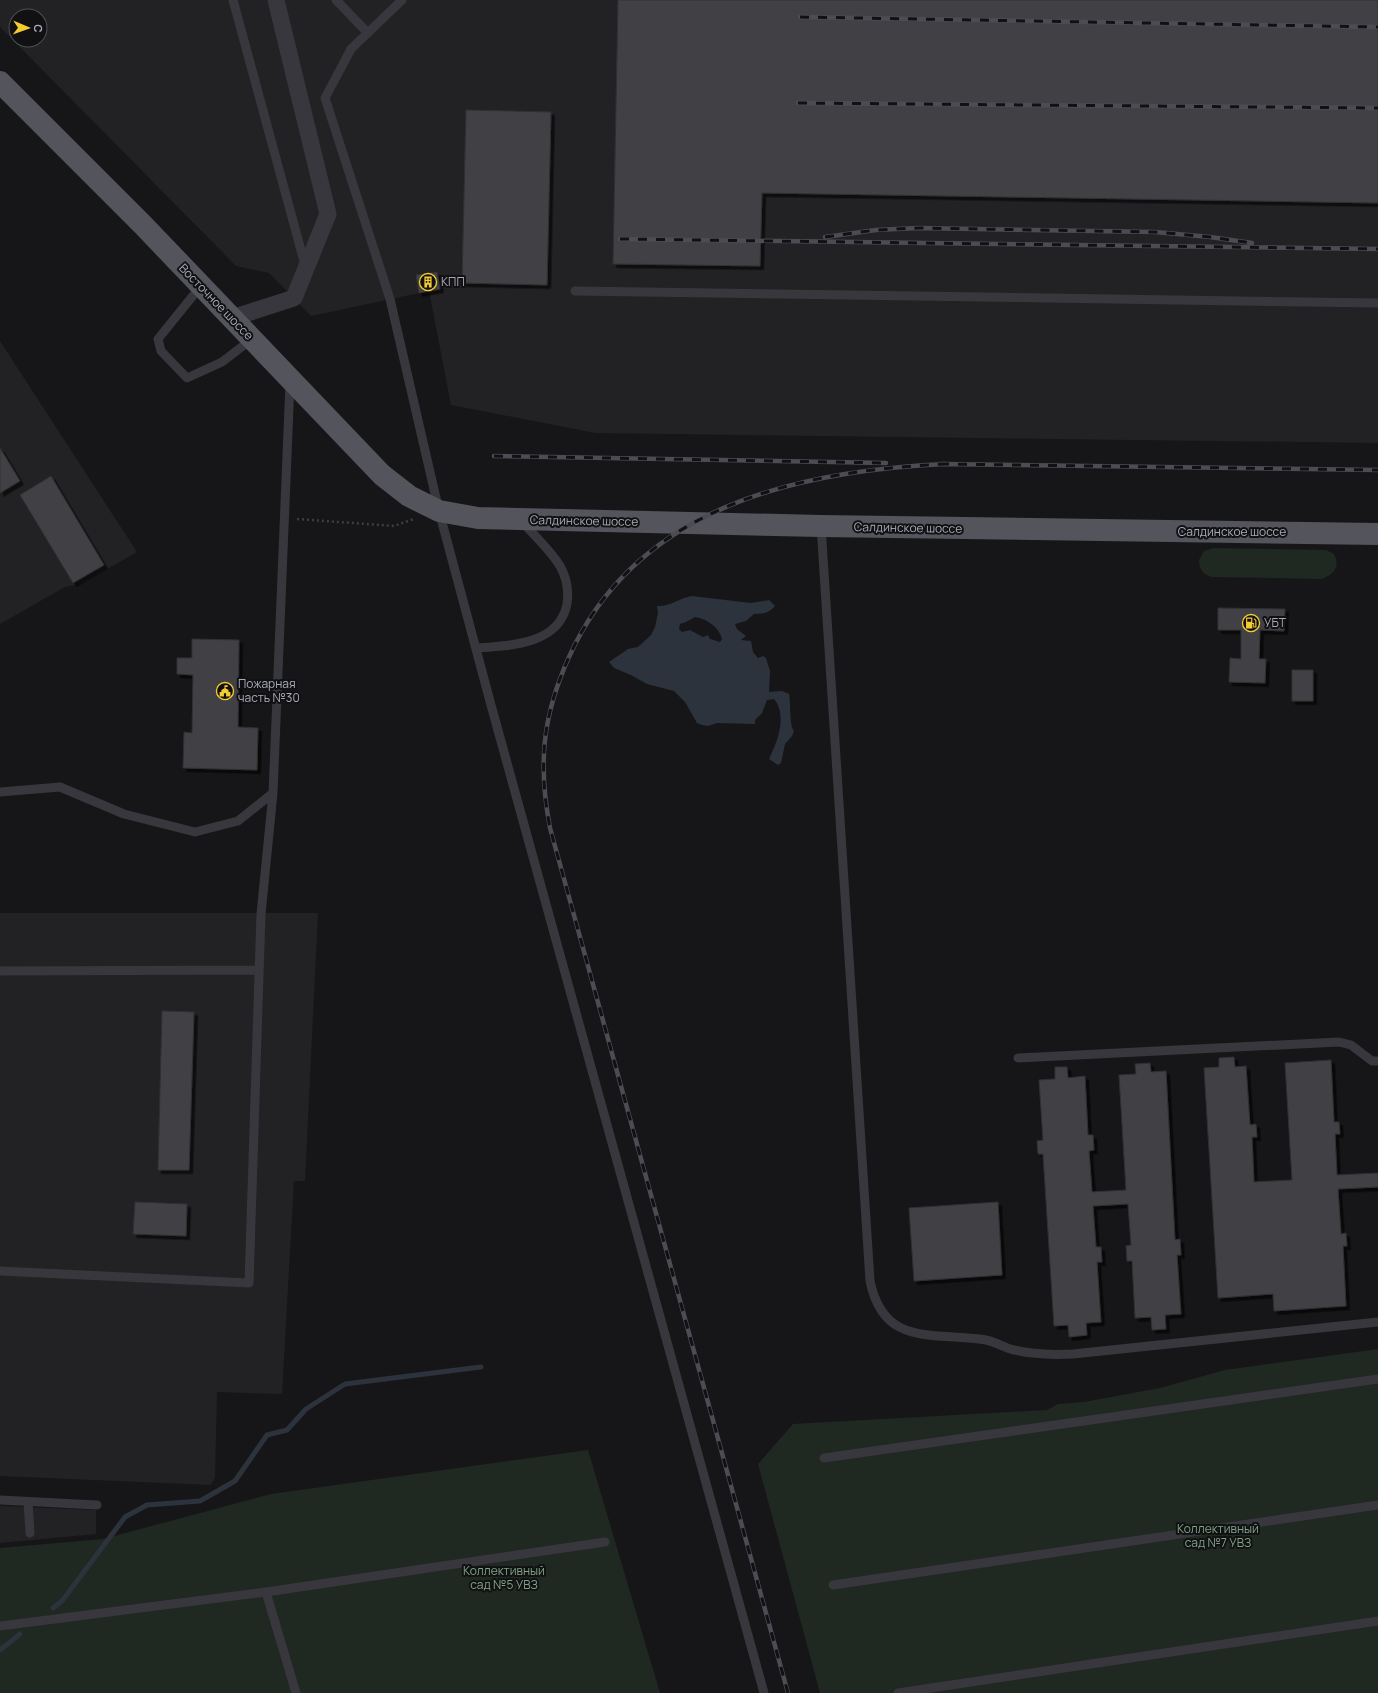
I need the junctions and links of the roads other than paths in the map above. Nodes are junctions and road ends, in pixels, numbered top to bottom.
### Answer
1 (233, 0) edge
2 (276, 0) edge
3 (336, 0) edge
4 (402, 0) edge
5 (368, 33) junction
6 (0, 82) edge
7 (306, 266) junction
8 (200, 287) junction
9 (575, 291) dead end
10 (1378, 302) edge
11 (232, 318) junction
12 (252, 339) junction
13 (290, 378) junction
14 (439, 511) junction
15 (520, 519) junction
16 (821, 526) junction
17 (1378, 534) edge
18 (476, 648) junction
19 (0, 792) edge
20 (273, 793) junction
21 (259, 970) junction
22 (0, 971) edge
23 (1018, 1058) dead end
24 (1378, 1061) edge
25 (0, 1271) edge
26 (1378, 1322) edge
27 (1378, 1379) edge
28 (824, 1458) dead end
29 (0, 1500) edge
30 (28, 1502) junction
31 (97, 1505) dead end
32 (1378, 1505) edge
33 (30, 1533) dead end
34 (605, 1542) dead end
35 (833, 1585) dead end
36 (266, 1592) junction
37 (1378, 1621) edge
38 (0, 1626) edge
39 (296, 1693) edge
40 (764, 1693) edge
41 (898, 1693) edge

1 - 7 lane
2 - 7 street
3 - 5 lane
4 - 5 lane
5 - 14 lane
6 - 8 main road, Восточное шоссе
7 - 11 street
8 - 11 main road, Восточное шоссе
8 - 12 lane
9 - 10 lane
11 - 12 main road, Восточное шоссе
12 - 13 main road, Восточное шоссе
13 - 14 main road, Восточное шоссе
13 - 20 lane
14 - 15 main road, Салдинское шоссе
14 - 18 lane
15 - 16 main road, Салдинское шоссе
15 - 18 lane
16 - 17 main road, Салдинское шоссе
16 - 26 lane
18 - 40 lane
19 - 20 lane
20 - 21 lane
21 - 22 lane
21 - 25 lane
23 - 24 lane
27 - 28 lane
29 - 30 lane
30 - 31 lane
30 - 33 lane
32 - 35 lane
34 - 36 lane
36 - 38 lane
36 - 39 lane
37 - 41 lane

